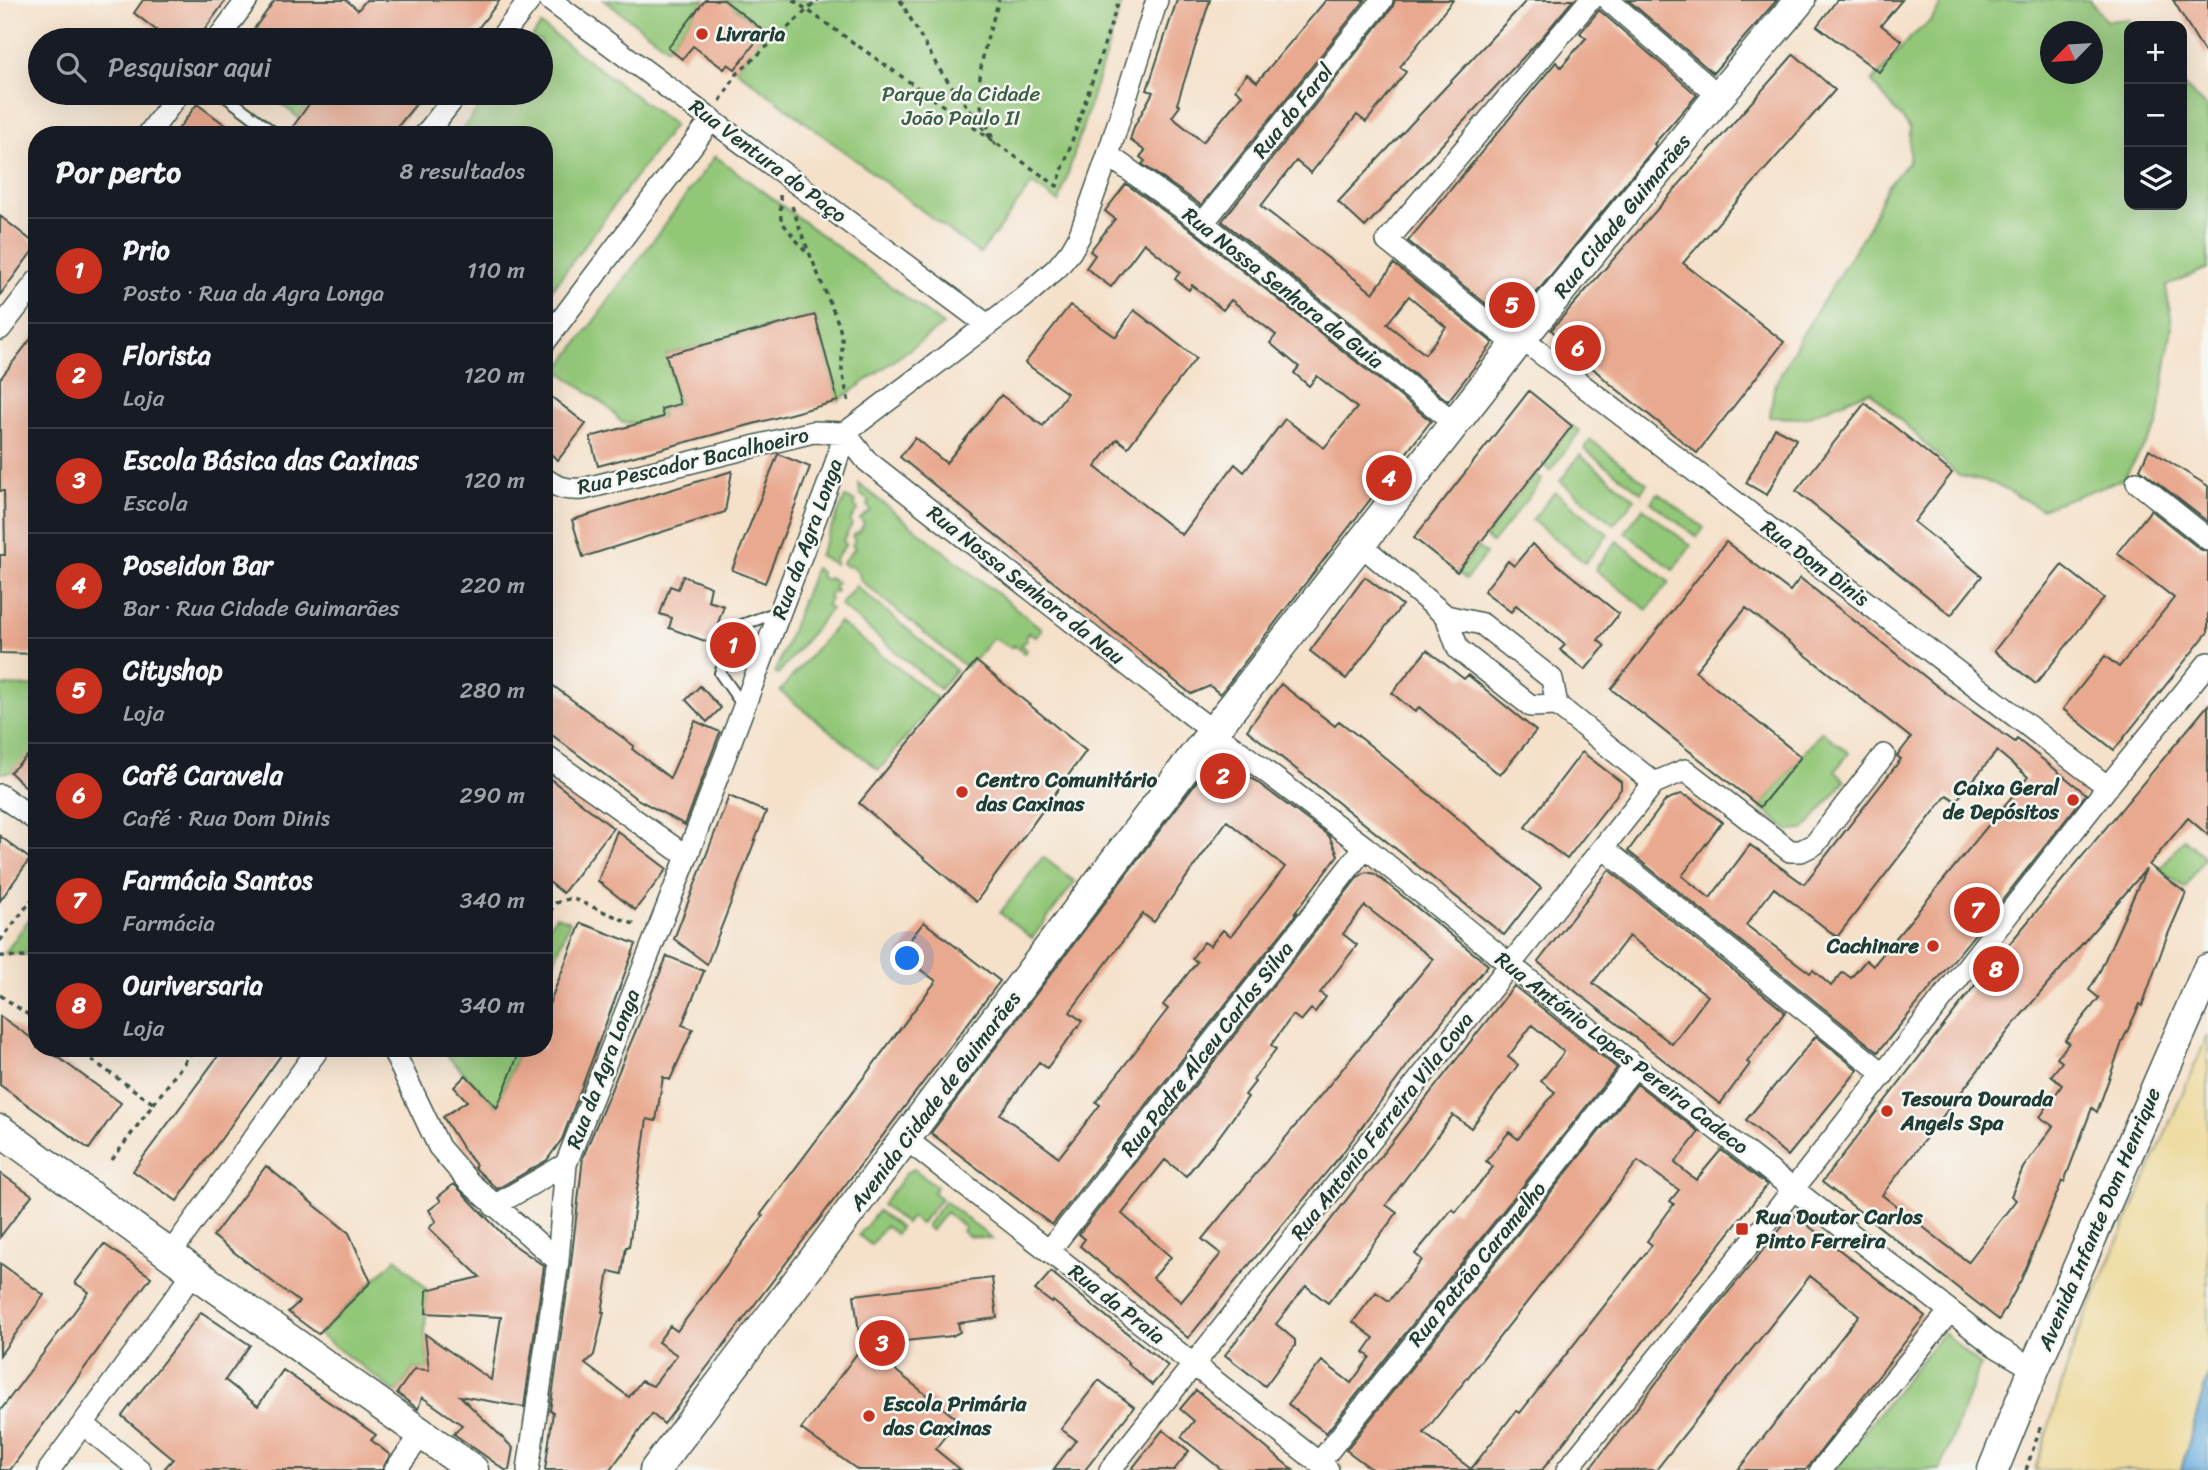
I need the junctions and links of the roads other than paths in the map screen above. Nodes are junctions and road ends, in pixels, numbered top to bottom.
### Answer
1 (247, 0) edge
2 (530, 0) edge
3 (550, 0) edge
4 (1157, 0) edge
5 (1382, 0) edge
6 (1590, 0) edge
7 (1608, 0) edge
8 (1800, 0) edge
9 (226, 28) edge
10 (508, 28) edge
11 (1719, 96) junction
12 (170, 105) edge
13 (237, 105) edge
14 (449, 105) edge
15 (720, 114) junction
16 (155, 126) edge
17 (264, 126) edge
18 (432, 126) edge
19 (1108, 155) junction
20 (1203, 223) junction
21 (28, 293) edge
22 (986, 324) junction
23 (0, 329) edge
24 (553, 331) edge
25 (1519, 342) junction
26 (1456, 424) junction
27 (845, 433) junction
28 (2137, 482) dead end
29 (553, 485) edge
30 (2208, 539) edge
31 (1361, 545) junction
32 (780, 611) junction
33 (1446, 616) junction
34 (2208, 663) edge
35 (1557, 705) junction
36 (744, 707) junction
37 (1213, 732) junction
38 (1884, 755) dead end
39 (553, 761) edge
40 (1654, 783) junction
41 (2108, 787) junction
42 (0, 795) edge
43 (28, 815) edge
44 (1365, 847) junction
45 (1603, 848) junction
46 (688, 854) junction
47 (1509, 964) junction
48 (2208, 969) edge
49 (312, 1057) edge
50 (396, 1057) edge
51 (1635, 1066) junction
52 (1884, 1074) junction
53 (0, 1130) edge
54 (906, 1139) junction
55 (566, 1164) junction
56 (1793, 1189) junction
57 (494, 1206) junction
58 (1049, 1251) junction
59 (170, 1254) junction
60 (558, 1261) junction
61 (194, 1272) junction
62 (1950, 1311) junction
63 (1193, 1365) junction
64 (2034, 1369) junction
65 (83, 1424) junction
66 (423, 1433) junction
67 (1323, 1466) edge
68 (49, 1470) edge
69 (140, 1470) edge
70 (395, 1470) edge
71 (473, 1470) edge
72 (528, 1470) edge
73 (655, 1470) edge
74 (1110, 1470) edge
75 (1567, 1470) edge
76 (1821, 1470) edge
77 (1993, 1470) edge

1 - 9 street
2 - 10 street
3 - 15 street, Rua Ventura do Paço
4 - 19 street, Rua da Agra Longa
5 - 20 street, Rua do Farol
6 - 25 street, Rua Dom Dinis
7 - 11 street
8 - 11 street, Rua Cidade Guimarães
11 - 25 street, Rua Cidade Guimarães
12 - 16 street
13 - 17 lane
14 - 18 street
15 - 22 street, Rua Ventura do Paço
15 - 24 street
19 - 20 street, Rua Nossa Senhora da Guia
19 - 22 street, Rua da Agra Longa
20 - 26 street, Rua Nossa Senhora da Guia
21 - 23 street
22 - 27 street, Rua da Agra Longa
25 - 26 street, Rua Cidade Guimarães
25 - 41 street, Rua Dom Dinis
26 - 31 street, Rua Cidade Guimarães
27 - 29 street, Rua Pescador Bacalhoeiro
27 - 32 street, Rua da Agra Longa
27 - 37 street, Rua Nossa Senhora da Nau
28 - 30 street
31 - 33 street
31 - 37 street, Rua Cidade Guimarães
32 - 36 street, Rua da Agra Longa
32 - 36 lane
33 - 35 street
33 - 35 street
34 - 41 street
35 - 40 street
36 - 46 street, Rua da Agra Longa
37 - 44 street, Rua António Lopes Pereira Cadeco
37 - 54 street, Avenida Cidade de Guimarães
38 - 40 street
39 - 46 street
40 - 45 street, Rua Antonio Ferreira Vila Cova
41 - 52 street
42 - 43 street
44 - 47 street, Rua António Lopes Pereira Cadeco
44 - 58 street, Rua Padre Alceu Carlos Silva
45 - 47 street, Rua Antonio Ferreira Vila Cova
45 - 52 street
46 - 55 street, Rua da Agra Longa
47 - 51 street, Rua António Lopes Pereira Cadeco
47 - 63 street, Rua Antonio Ferreira Vila Cova
48 - 64 street, Avenida Infante Dom Henrique
49 - 59 street
50 - 57 street
51 - 56 street, Rua António Lopes Pereira Cadeco
51 - 67 street, Rua Patrão Caramelho
52 - 56 street
53 - 59 street
54 - 58 street, Rua da Praia
54 - 73 street, Avenida Cidade de Guimarães
55 - 57 street, Rua da Agra Longa
55 - 60 street, Rua da Agra Longa
56 - 62 street, Rua António Lopes Pereira Cadeco
56 - 75 street
57 - 60 street
58 - 63 street, Rua da Praia
59 - 61 street
60 - 72 street, Rua da Agra Longa
61 - 65 street
61 - 66 street
62 - 64 street, Rua António Lopes Pereira Cadeco
62 - 76 street
63 - 67 street, Rua da Praia
63 - 74 street, Rua Antonio Ferreira Vila Cova
64 - 77 street, Avenida Infante Dom Henrique
65 - 68 street
65 - 69 street
66 - 70 street
66 - 71 street

